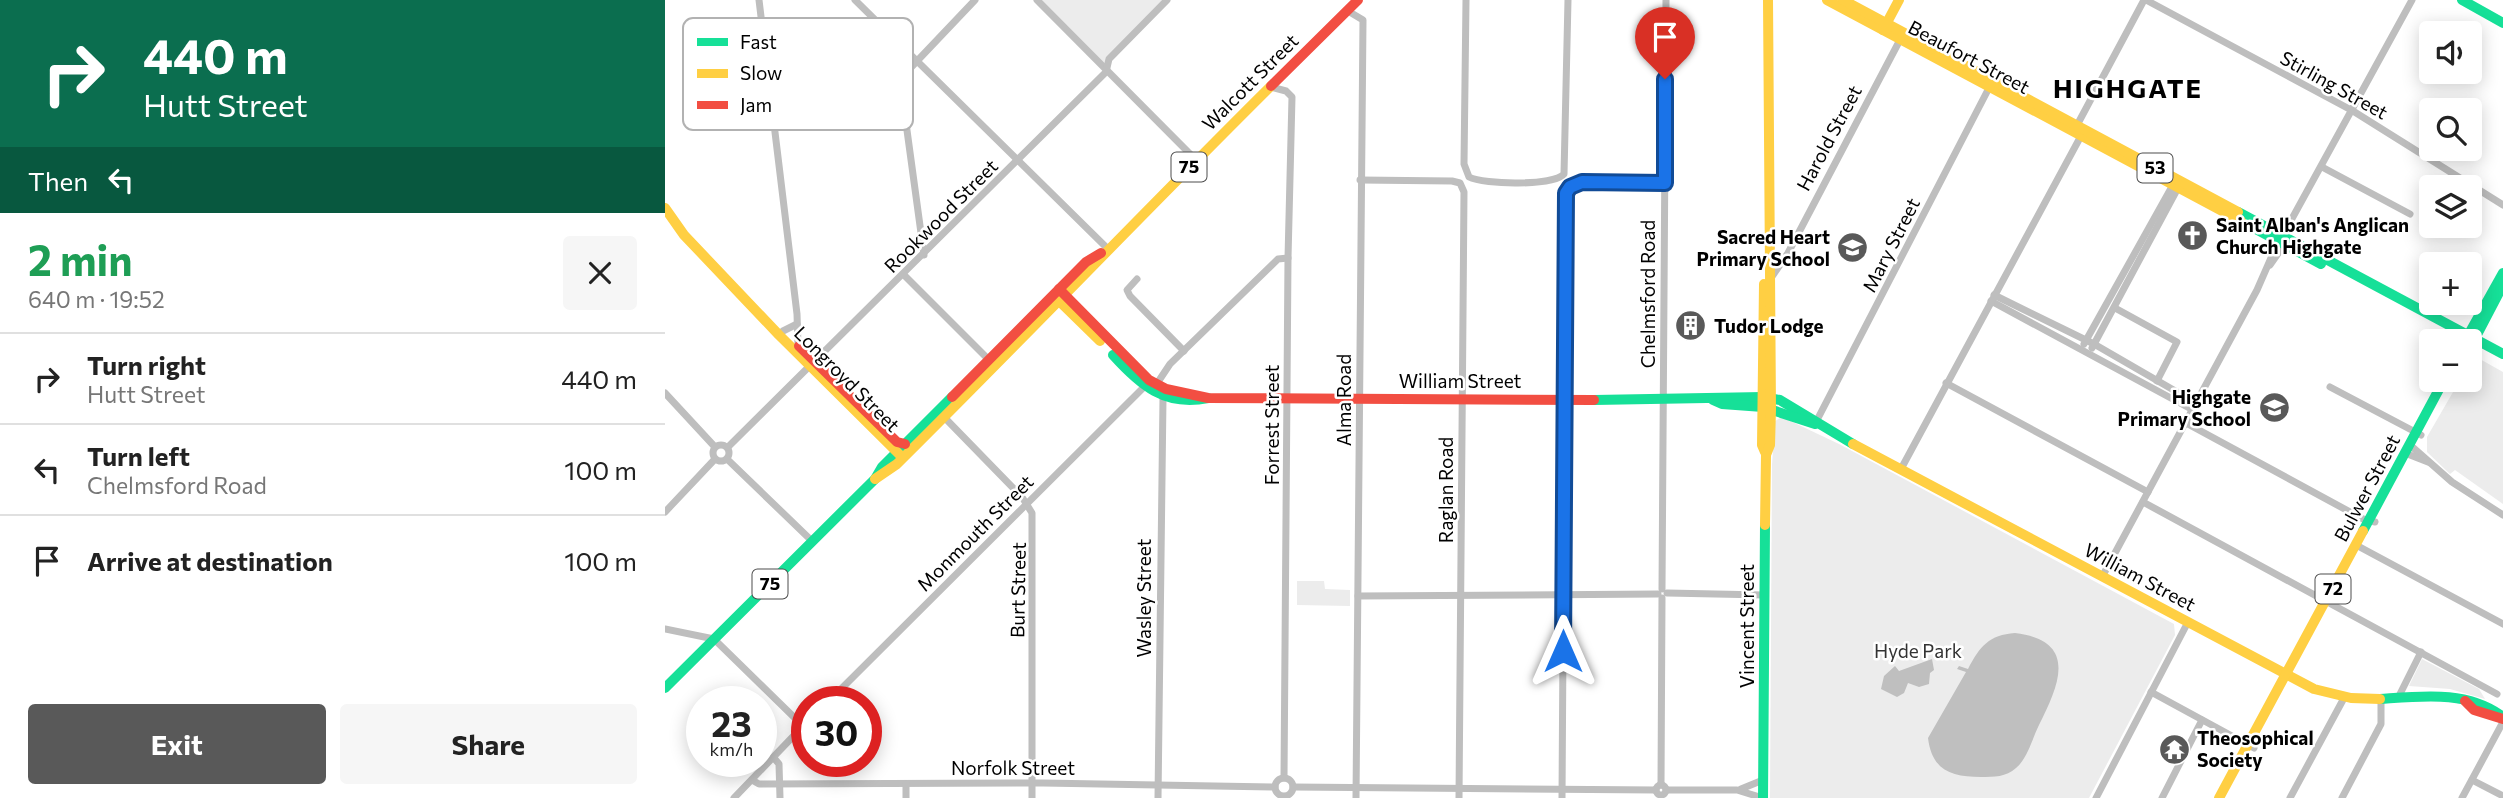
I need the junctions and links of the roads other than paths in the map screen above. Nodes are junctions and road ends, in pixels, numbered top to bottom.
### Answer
1 (759, 0) edge
2 (855, 0) edge
3 (975, 0) edge
4 (1037, 0) edge
5 (1167, 0) edge
6 (1358, 0) edge
7 (1466, 0) edge
8 (1567, 0) edge
9 (1768, 0) edge
10 (1827, 0) edge
11 (1843, 0) edge
12 (1899, 0) edge
13 (2145, 0) edge
14 (2412, 0) edge
15 (2462, 0) edge
16 (1666, 3) edge
17 (1348, 11) junction
18 (761, 18) edge
19 (873, 18) edge
20 (2503, 23) edge
21 (1884, 27) junction
22 (1902, 36) junction
23 (913, 58) edge
24 (917, 62) junction
25 (913, 66) edge
26 (1106, 72) junction
27 (1991, 84) junction
28 (1271, 86) junction
29 (2353, 111) junction
30 (774, 130) edge
31 (907, 130) edge
32 (2079, 131) junction
33 (1196, 160) junction
34 (1018, 162) junction
35 (2322, 167) junction
36 (1360, 180) junction
37 (1665, 183) junction
38 (2177, 184) junction
39 (2503, 205) edge
40 (665, 208) edge
41 (2410, 214) dead end
42 (1768, 216) junction
43 (2283, 240) junction
44 (1107, 248) junction
45 (1771, 249) junction
46 (924, 255) junction
47 (1287, 258) junction
48 (1785, 259) junction
49 (2503, 273) edge
50 (904, 275) junction
51 (1771, 278) junction
52 (1137, 279) dead end
53 (2503, 284) edge
54 (1060, 296) junction
55 (1993, 298) junction
56 (2115, 308) junction
57 (769, 322) junction
58 (797, 324) junction
59 (2445, 329) edge
60 (2475, 329) edge
61 (2477, 329) edge
62 (783, 331) junction
63 (798, 345) junction
64 (2088, 346) junction
65 (2482, 347) edge
66 (2482, 349) edge
67 (1184, 351) junction
68 (2503, 354) edge
69 (2503, 360) edge
70 (992, 363) junction
71 (812, 364) junction
72 (2157, 381) junction
73 (1946, 383) junction
74 (1156, 385) junction
75 (1144, 387) junction
76 (2330, 387) dead end
77 (2438, 392) edge
78 (2444, 392) edge
79 (665, 393) edge
80 (1288, 397) junction
81 (1359, 397) junction
82 (1163, 398) junction
83 (1208, 398) junction
84 (1462, 398) junction
85 (1565, 399) junction
86 (1664, 400) junction
87 (1767, 402) junction
88 (2195, 407) junction
89 (944, 417) junction
90 (2186, 423) junction
91 (1815, 424) junction
92 (2419, 434) junction
93 (905, 444) junction
94 (715, 447) junction
95 (728, 447) junction
96 (2410, 450) junction
97 (900, 455) junction
98 (715, 459) junction
99 (727, 459) junction
100 (1901, 469) junction
101 (2148, 492) junction
102 (2143, 502) junction
103 (1027, 504) junction
104 (665, 512) edge
105 (2503, 515) edge
106 (2373, 520) junction
107 (813, 542) junction
108 (2359, 547) junction
109 (2102, 577) junction
110 (1662, 593) junction
111 (1764, 595) junction
112 (1358, 596) junction
113 (1461, 596) junction
114 (1563, 596) junction
115 (2329, 602) junction
116 (2188, 622) junction
117 (2503, 624) edge
118 (665, 629) edge
119 (714, 639) junction
120 (2421, 652) junction
121 (2288, 676) junction
122 (844, 686) edge
123 (665, 688) edge
124 (2151, 692) junction
125 (2497, 694) dead end
126 (2344, 698) junction
127 (2397, 698) junction
128 (2381, 700) junction
129 (791, 711) edge
130 (2202, 720) junction
131 (2503, 720) edge
132 (791, 739) edge
133 (2251, 746) junction
134 (777, 755) edge
135 (777, 762) edge
136 (755, 777) edge
137 (1284, 778) junction
138 (752, 780) junction
139 (1763, 780) junction
140 (2472, 780) junction
141 (780, 782) junction
142 (1032, 783) junction
143 (906, 784) junction
144 (1159, 787) junction
145 (1293, 787) junction
146 (1275, 788) junction
147 (1356, 788) junction
148 (1459, 788) junction
149 (1562, 789) junction
150 (1737, 790) junction
151 (1661, 791) edge
152 (2503, 796) edge
153 (1285, 797) edge
154 (734, 798) edge
155 (780, 798) edge
156 (906, 798) edge
157 (1032, 798) edge
158 (1158, 798) edge
159 (1356, 798) edge
160 (1459, 798) edge
161 (1562, 798) edge
162 (1763, 798) edge
163 (2096, 798) edge
164 (2162, 798) edge
165 (2219, 798) edge
166 (2227, 798) edge
167 (2291, 798) edge
168 (2341, 798) edge
169 (2462, 798) edge

1 - 18 street
2 - 19 street
3 - 24 street
4 - 26 street
5 - 26 street, Rookwood Street
6 - 17 main road, Walcott Street / 75
7 - 8 street
9 - 42 main road, Vincent Street
10 - 21 main road, Beaufort Street / 53
11 - 21 main road, Beaufort Street / 53
12 - 21 main road
13 - 29 street, Stirling Street
13 - 32 street
14 - 29 street
15 - 20 main road
16 - 37 street, Chelmsford Road
17 - 28 main road, Walcott Street / 75
17 - 36 street, Alma Road
21 - 22 main road, Beaufort Street / 53
22 - 27 main road, Beaufort Street / 53
22 - 48 street, Harold Street
23 - 24 street
24 - 25 street
24 - 34 street
26 - 33 street
26 - 34 street, Rookwood Street
27 - 32 main road, Beaufort Street / 53
27 - 91 street, Mary Street
28 - 33 main road, Walcott Street / 75
28 - 47 street, Forrest Street
29 - 35 street
29 - 39 street, Stirling Street
30 - 58 street
31 - 46 street
32 - 38 main road, Beaufort Street / 53
32 - 55 street
33 - 44 main road, Walcott Street / 75
34 - 44 street
34 - 46 street, Rookwood Street
35 - 41 street
35 - 43 street
36 - 81 street, Alma Road
36 - 84 street, Raglan Road
37 - 85 street
37 - 86 street, Chelmsford Road
38 - 43 main road, Beaufort Street / 53
38 - 56 street
38 - 64 street
40 - 57 main road, Longroyd Street
42 - 45 main road, Vincent Street
42 - 87 main road, Vincent Street
43 - 59 main road, Beaufort Street / 53
43 - 88 street
44 - 54 main road, Walcott Street / 75
45 - 48 street
45 - 51 main road, Vincent Street
46 - 50 street, Rookwood Street
47 - 67 street
47 - 80 street, Forrest Street
48 - 51 street, Harold Street
49 - 60 main road
50 - 70 street
50 - 71 street, Rookwood Street
51 - 87 main road, Vincent Street
52 - 67 street
53 - 61 main road
54 - 70 main road, Walcott Street / 75
54 - 74 main road, William Street
54 - 75 main road, William Street
55 - 64 street
55 - 73 street
56 - 64 street
56 - 72 street
57 - 62 main road, Longroyd Street
57 - 71 main road, Longroyd Street
58 - 62 street
58 - 63 street
62 - 63 main road, Longroyd Street
63 - 71 main road, Longroyd Street
64 - 72 street
64 - 88 street
65 - 68 main road, Beaufort Street / 53
66 - 69 main road, Beaufort Street / 53
67 - 74 street
70 - 89 main road, Walcott Street / 75
70 - 93 main road, Walcott Street / 75
71 - 93 main road, Longroyd Street
71 - 95 street, Rookwood Street
71 - 97 main road, Longroyd Street
72 - 88 street
73 - 100 street
73 - 101 street
74 - 83 main road, William Street
75 - 82 main road, William Street
75 - 103 street, Monmouth Street
76 - 92 street
77 - 92 main road, Bulwer Street / 72
78 - 92 main road, Bulwer Street / 72
79 - 94 street
80 - 81 main road, William Street
80 - 83 main road, William Street
80 - 137 street, Forrest Street
81 - 84 main road, William Street
81 - 112 street, Alma Road
82 - 83 main road, William Street
82 - 144 street, Wasley Street
84 - 85 main road, William Street
84 - 113 street, Raglan Road
85 - 86 main road, William Street
85 - 114 street
86 - 87 main road, William Street
86 - 110 street, Chelmsford Road
87 - 91 main road, William Street
87 - 111 main road, Vincent Street
88 - 90 street
89 - 97 main road, Walcott Street / 75
89 - 103 street
90 - 101 street
90 - 106 street
91 - 100 main road, William Street
92 - 96 main road, Bulwer Street / 72
93 - 97 main road, Walcott Street / 75
94 - 95 street
94 - 98 street
95 - 99 street
96 - 105 street
96 - 106 main road, Bulwer Street / 72
97 - 107 main road, Walcott Street / 75
98 - 99 street
98 - 104 street
99 - 107 street
100 - 109 main road, William Street
101 - 102 street
102 - 109 street
102 - 115 street
103 - 122 street, Monmouth Street
103 - 142 street, Burt Street
106 - 108 main road, Bulwer Street / 72
107 - 119 main road, Walcott Street / 75
108 - 115 main road, Bulwer Street / 72
108 - 117 street
109 - 116 main road, William Street
110 - 111 street
110 - 114 street
110 - 151 street, Chelmsford Road
111 - 139 main road, Vincent Street
112 - 113 street
112 - 147 street, Alma Road
113 - 114 street
113 - 148 street, Raglan Road
114 - 149 street
115 - 120 street
115 - 121 main road, Bulwer Street / 72
116 - 121 main road, William Street
116 - 124 street
118 - 119 street
119 - 123 main road, Walcott Street / 75
119 - 129 street
120 - 125 street
120 - 127 street
121 - 126 main road, William Street
121 - 133 main road, Bulwer Street / 72
124 - 130 street
124 - 163 street
126 - 128 main road, William Street
126 - 167 street
127 - 128 main road, William Street
127 - 131 main road, William Street
128 - 168 street
130 - 133 street
130 - 164 street
131 - 140 street
132 - 134 street
133 - 165 main road, Bulwer Street / 72
133 - 166 main road, Bulwer Street / 72
135 - 141 street
136 - 138 street
137 - 145 street
137 - 146 street
138 - 141 street, Norfolk Street
138 - 154 street
139 - 150 street
139 - 162 main road, Vincent Street
140 - 152 street
140 - 169 street
141 - 143 street, Norfolk Street
141 - 155 street
142 - 143 street, Norfolk Street
142 - 144 street, Norfolk Street
142 - 157 street, Burt Street
143 - 156 street
144 - 146 street, Norfolk Street
144 - 158 street, Wasley Street
145 - 147 street
145 - 153 street
146 - 153 street
147 - 148 street
147 - 159 street, Alma Road
148 - 149 street
148 - 160 street, Raglan Road
149 - 151 street
149 - 161 street
150 - 151 street
150 - 162 street

